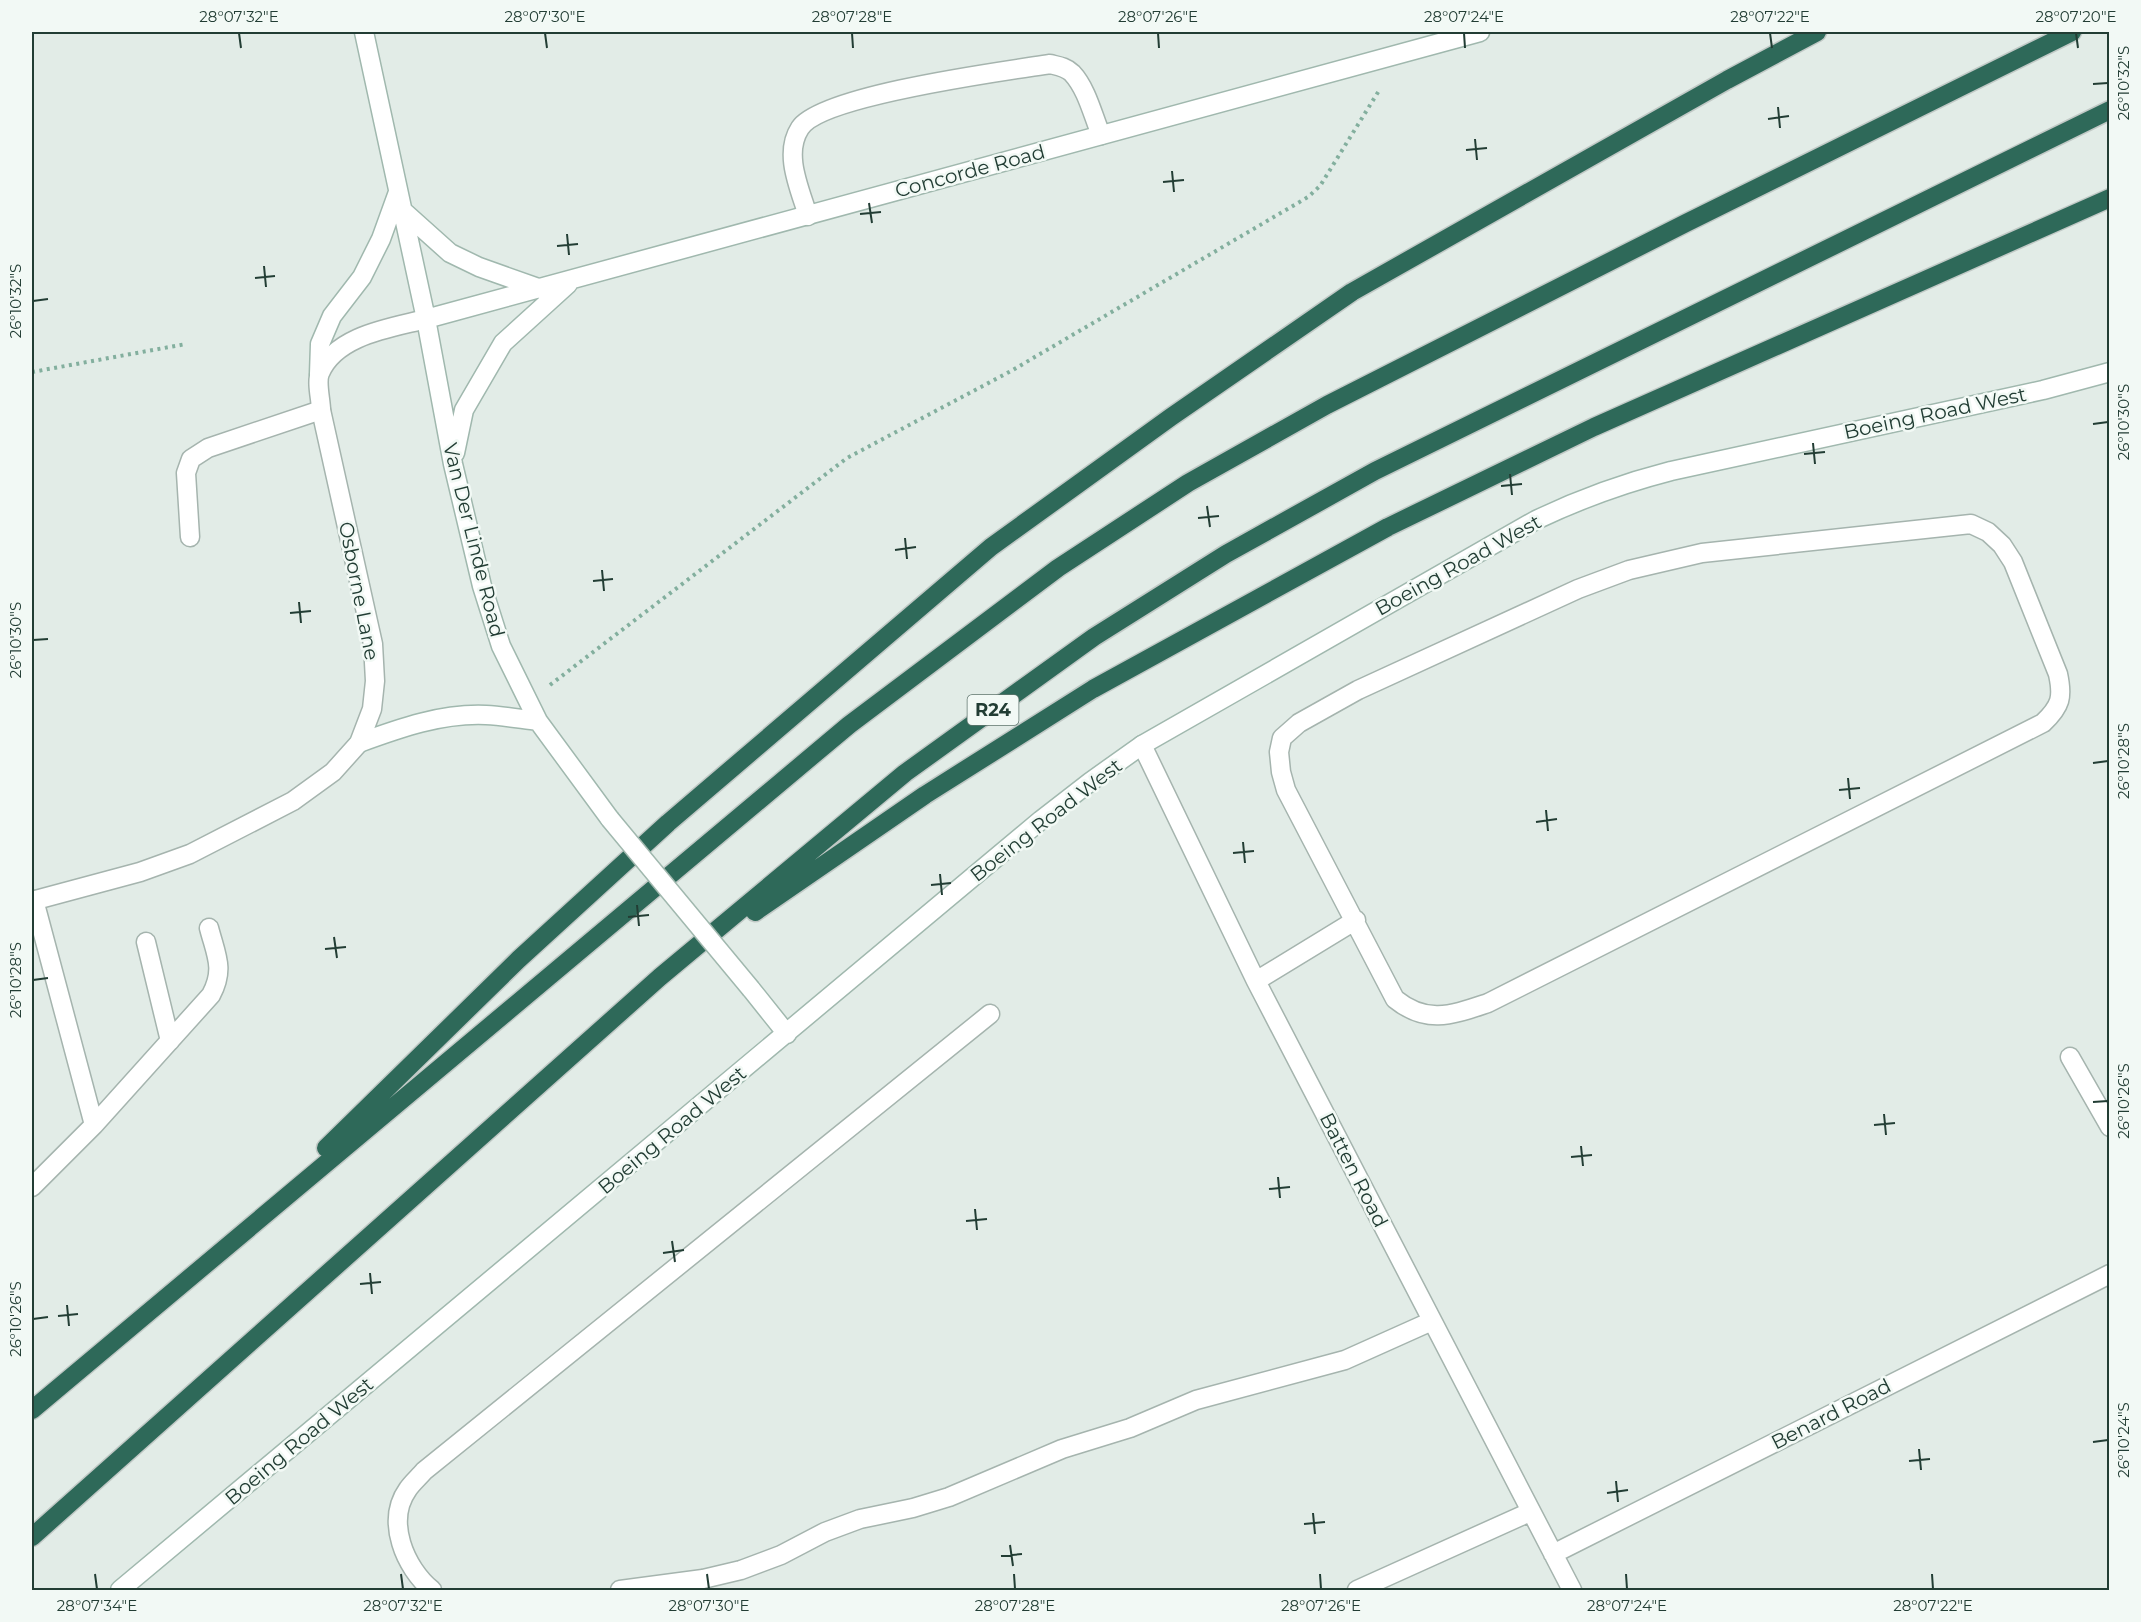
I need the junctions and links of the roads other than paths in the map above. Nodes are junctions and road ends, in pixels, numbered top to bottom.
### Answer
1 (364, 32) edge
2 (1480, 32) edge
3 (1817, 32) edge
4 (2072, 32) edge
5 (2109, 110) edge
6 (1101, 135) junction
7 (398, 191) junction
8 (2109, 198) edge
9 (402, 210) junction
10 (808, 216) junction
11 (572, 281) junction
12 (541, 289) junction
13 (426, 319) junction
14 (2109, 372) edge
15 (319, 375) junction
16 (321, 410) junction
17 (453, 464) junction
18 (190, 537) dead end
19 (538, 721) junction
20 (359, 743) junction
21 (1142, 745) junction
22 (33, 901) edge
23 (1356, 920) junction
24 (209, 928) dead end
25 (146, 942) dead end
26 (660, 977) junction
27 (1256, 981) junction
28 (990, 1014) dead end
29 (787, 1034) junction
30 (170, 1041) junction
31 (2070, 1057) dead end
32 (94, 1125) junction
33 (2109, 1127) edge
34 (32, 1187) edge
35 (238, 1236) junction
36 (2109, 1274) edge
37 (1432, 1321) junction
38 (32, 1410) edge
39 (1530, 1512) junction
40 (32, 1537) edge
41 (1553, 1554) junction
42 (120, 1590) edge
43 (432, 1590) edge
44 (620, 1590) edge
45 (1357, 1590) edge
46 (1572, 1590) edge

1 - 7 street, Van Der Linde Road
2 - 6 street, Concorde Road
3 - 35 highway
4 - 35 highway
5 - 26 highway, R24
6 - 10 street, Concorde Road
6 - 10 street
7 - 9 street, Van Der Linde Road
7 - 15 street, Osborne Lane
8 - 26 highway
9 - 12 street
9 - 13 street, Van Der Linde Road
10 - 11 street, Concorde Road
11 - 12 street, Concorde Road
11 - 17 street
12 - 13 street, Concorde Road
13 - 15 street
13 - 17 street, Van Der Linde Road
14 - 21 street, Boeing Road West
15 - 16 street, Osborne Lane
16 - 18 street
16 - 20 street, Osborne Lane
17 - 19 street, Van Der Linde Road
19 - 20 street
19 - 29 street, Van Der Linde Road, bridge
20 - 22 street, Osborne Lane
21 - 27 street, Batten Road
21 - 29 street, Boeing Road West
22 - 32 street
23 - 23 street
23 - 27 street
24 - 30 street
25 - 30 street
26 - 40 highway, R24
27 - 37 street, Batten Road
28 - 43 street
29 - 42 street, Boeing Road West
30 - 32 street
31 - 33 street
32 - 34 street
35 - 38 highway
36 - 41 street, Benard Road
37 - 39 street, Batten Road
37 - 44 street
39 - 41 street, Batten Road
39 - 45 street
41 - 46 street, Batten Road

